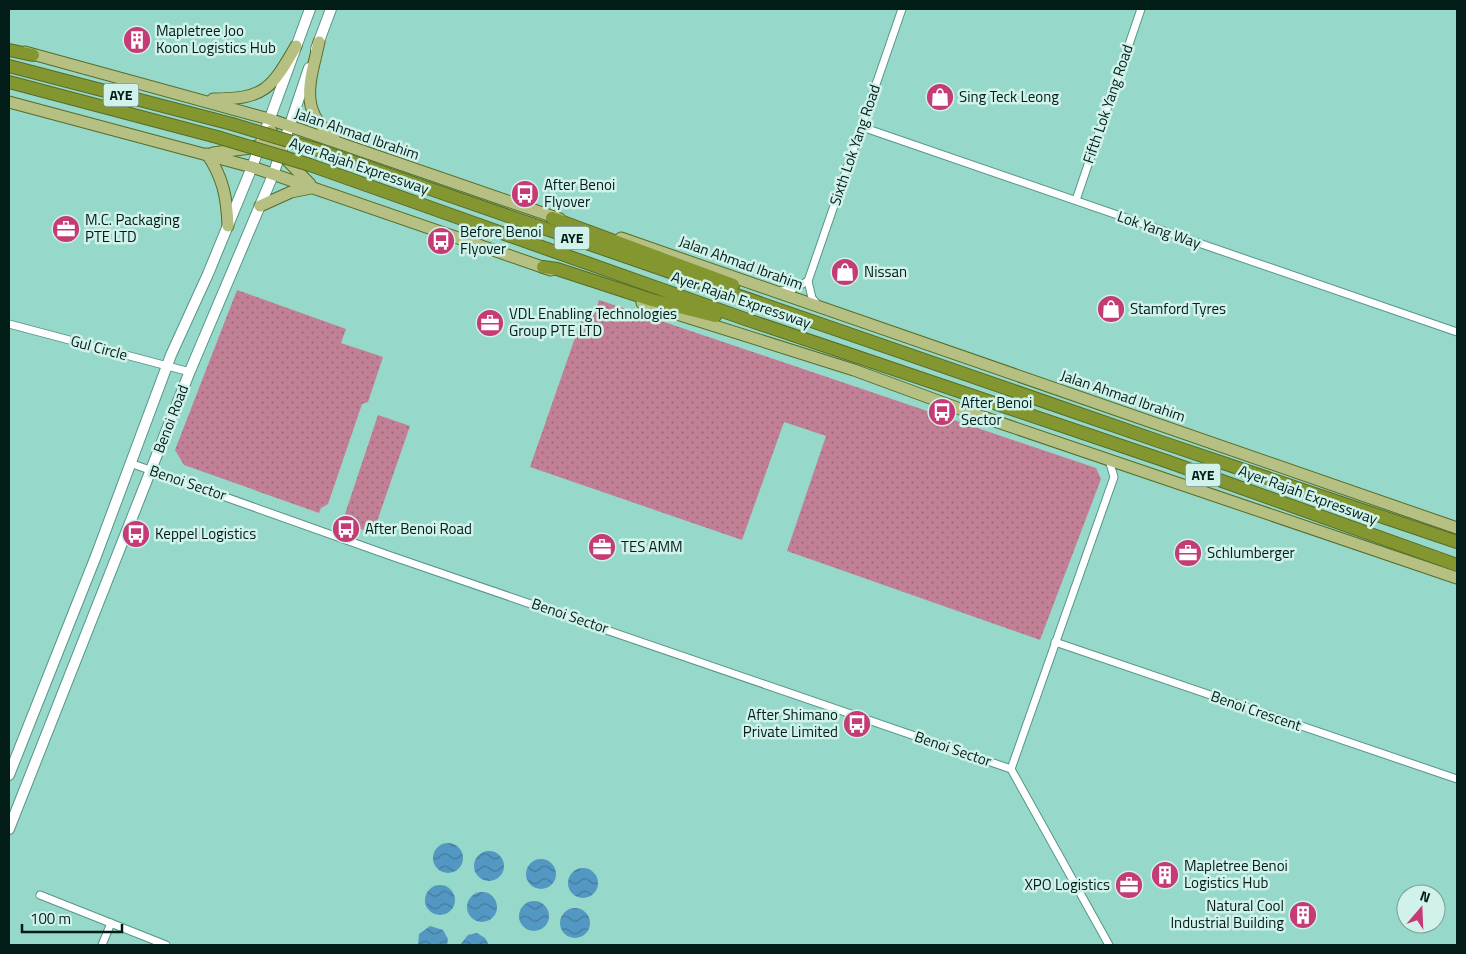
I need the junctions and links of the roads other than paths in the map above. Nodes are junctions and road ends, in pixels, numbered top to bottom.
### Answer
1 (310, 9) edge
2 (331, 9) edge
3 (902, 9) edge
4 (1140, 9) edge
5 (319, 42) junction
6 (296, 46) junction
7 (9, 48) edge
8 (33, 55) joint
9 (9, 66) edge
10 (9, 82) edge
11 (199, 99) junction
12 (9, 102) edge
13 (862, 127) junction
14 (325, 138) junction
15 (274, 141) junction
16 (342, 143) junction
17 (206, 154) junction
18 (252, 167) junction
19 (273, 174) junction
20 (316, 188) junction
21 (1076, 200) junction
22 (260, 206) junction
23 (552, 218) junction
24 (228, 226) junction
25 (543, 267) junction
26 (808, 281) junction
27 (777, 292) junction
28 (824, 309) junction
29 (745, 320) junction
30 (9, 324) edge
31 (830, 327) junction
32 (1457, 332) edge
33 (167, 366) junction
34 (190, 372) junction
35 (1108, 458) junction
36 (130, 463) junction
37 (1131, 466) junction
38 (151, 471) junction
39 (1114, 477) junction
40 (1455, 536) edge
41 (1457, 565) edge
42 (1457, 578) edge
43 (1055, 642) junction
44 (1011, 769) junction
45 (9, 775) edge
46 (1457, 779) edge
47 (9, 829) edge
48 (40, 894) dead end
49 (111, 923) junction
50 (102, 945) edge
51 (166, 945) edge
52 (1109, 945) edge

1 - 6 main road, Benoi Road
2 - 5 main road, Benoi Road
3 - 13 street, Sixth Lok Yang Road
4 - 21 street, Fifth Lok Yang Road
5 - 15 main road, Benoi Road
5 - 16 main road
6 - 11 main road
6 - 15 main road, Benoi Road
7 - 8 highway
8 - 11 main road, Jalan Ahmad Ibrahim
9 - 31 highway, Ayer Rajah Expressway / AYE, bridge
10 - 29 highway, Ayer Rajah Expressway / AYE, bridge
11 - 15 main road, Jalan Ahmad Ibrahim
12 - 17 main road
13 - 21 street, Lok Yang Way
13 - 26 street, Sixth Lok Yang Road
14 - 15 main road, Jalan Ahmad Ibrahim
14 - 15 main road
14 - 16 main road, Jalan Ahmad Ibrahim
15 - 17 main road
15 - 18 main road, Benoi Road
15 - 19 main road, Benoi Road
15 - 20 main road
16 - 23 main road, Jalan Ahmad Ibrahim
17 - 18 main road
17 - 24 main road
18 - 19 main road
18 - 24 main road, Benoi Road
19 - 20 main road
19 - 22 main road, Benoi Road
20 - 22 main road
20 - 25 main road
21 - 32 street, Lok Yang Way
22 - 34 main road, Benoi Road
23 - 27 main road, Jalan Ahmad Ibrahim
23 - 31 highway
24 - 33 main road, Benoi Road
25 - 29 highway
25 - 35 main road
26 - 27 street
26 - 28 street
27 - 28 main road, Jalan Ahmad Ibrahim
28 - 40 main road, Jalan Ahmad Ibrahim
29 - 41 highway, Ayer Rajah Expressway / AYE
30 - 33 street, Gul Circle
31 - 40 highway, Ayer Rajah Expressway / AYE
33 - 34 street, Gul Circle
33 - 36 main road, Benoi Road
34 - 38 main road, Benoi Road
35 - 37 main road
35 - 39 street
36 - 38 street, Benoi Sector
36 - 45 main road, Benoi Road
37 - 39 street
37 - 42 main road
38 - 44 street, Benoi Sector
38 - 47 main road, Benoi Road
39 - 43 street, Benoi Sector
43 - 44 street, Benoi Sector
43 - 46 street, Benoi Crescent
44 - 52 street, Benoi Sector
48 - 49 street
49 - 50 street
49 - 51 street

